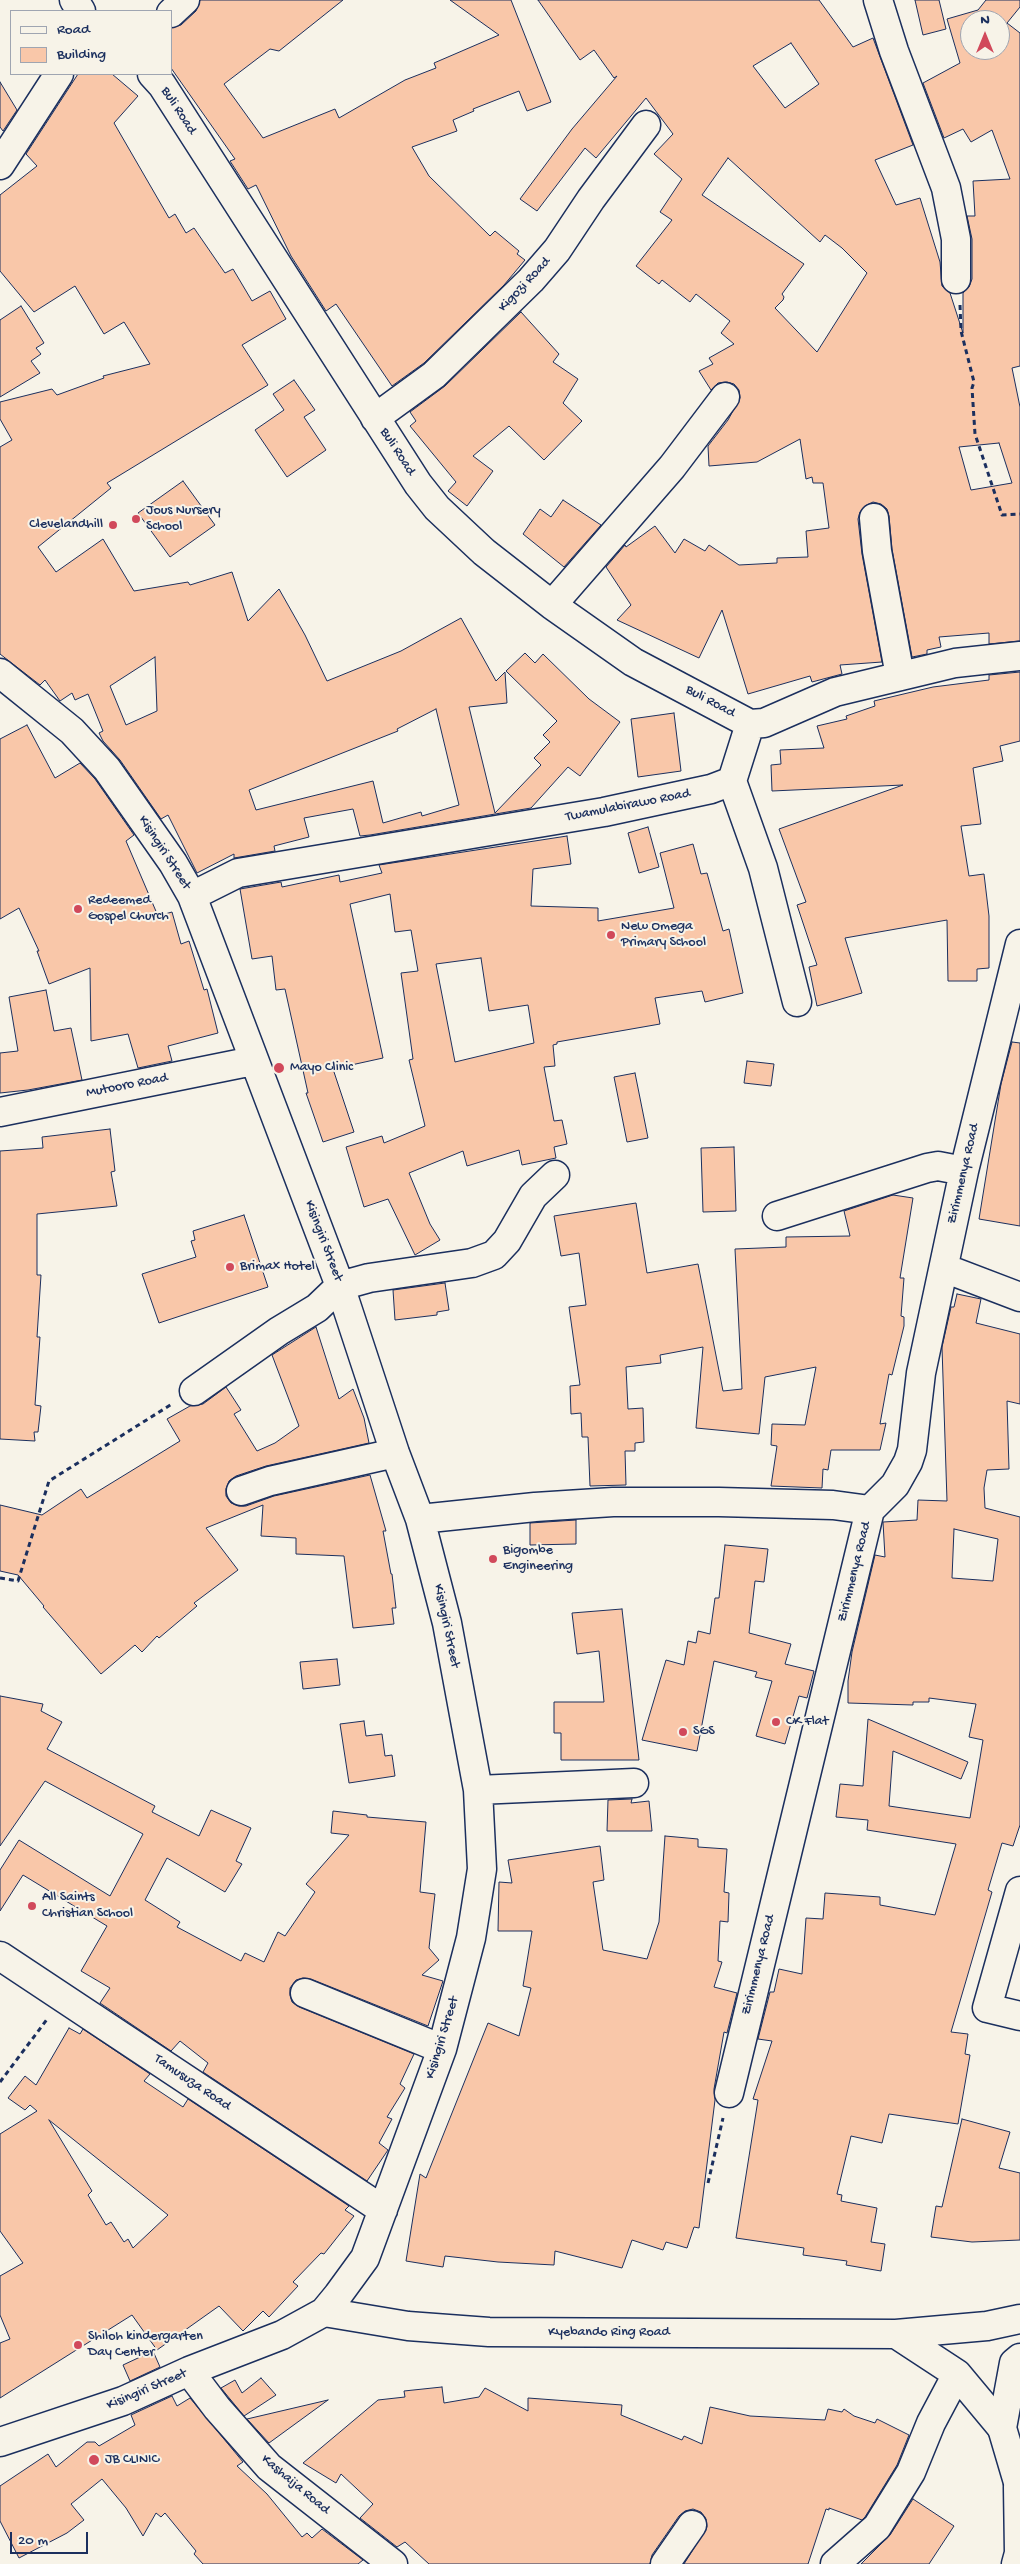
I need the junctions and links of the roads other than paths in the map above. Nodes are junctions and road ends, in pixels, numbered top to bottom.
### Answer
1 (185, 0) edge
2 (878, 0) edge
3 (172, 12) edge
4 (58, 75) edge
5 (153, 75) edge
6 (646, 125) dead end
7 (0, 165) edge
8 (956, 279) road end
9 (725, 397) dead end
10 (375, 418) junction
11 (874, 518) dead end
12 (552, 605) junction
13 (1020, 656) edge
14 (0, 673) edge
15 (900, 676) junction
16 (750, 724) junction
17 (732, 781) junction
18 (192, 896) junction
19 (1020, 944) edge
20 (797, 1002) dead end
21 (253, 1062) junction
22 (0, 1112) edge
23 (964, 1171) junction
24 (555, 1176) dead end
25 (777, 1216) dead end
26 (944, 1268) junction
27 (340, 1286) junction
28 (1020, 1297) edge
29 (194, 1391) road end
30 (395, 1453) junction
31 (241, 1491) dead end
32 (870, 1510) junction
33 (420, 1519) junction
34 (634, 1783) dead end
35 (478, 1790) junction
36 (1020, 1891) edge
37 (0, 1956) edge
38 (305, 1993) dead end
39 (1020, 2016) edge
40 (442, 2049) junction
41 (728, 2093) road end
42 (383, 2210) junction
43 (324, 2312) junction
44 (1020, 2319) edge
45 (896, 2334) junction
46 (1020, 2358) edge
47 (189, 2371) junction
48 (957, 2374) junction
49 (1002, 2428) junction
50 (0, 2442) edge
51 (1019, 2488) edge
52 (692, 2525) dead end
53 (394, 2564) edge
54 (665, 2564) edge
55 (835, 2564) edge
56 (1016, 2564) edge

1 - 3 main road
2 - 8 main road
4 - 7 main road
5 - 10 main road, Buli Road
6 - 10 main road, Kigozi Road
9 - 12 main road
10 - 12 main road, Buli Road
11 - 15 main road
12 - 16 main road, Buli Road
13 - 15 main road
14 - 18 main road, Kisingiri Street
15 - 16 main road
16 - 17 main road
17 - 18 main road, Twamulabirawo Road
17 - 20 main road
18 - 21 main road, Kisingiri Street
19 - 23 main road, Zirimmenya Road
21 - 22 main road, Mutooro Road
21 - 27 main road, Kisingiri Street
23 - 25 main road
23 - 26 main road, Zirimmenya Road
24 - 27 main road
26 - 28 main road
26 - 32 main road, Zirimmenya Road
27 - 29 main road
27 - 30 main road, Kisingiri Street
30 - 31 main road
30 - 33 main road, Kisingiri Street
32 - 33 main road
32 - 41 main road, Zirimmenya Road
33 - 35 main road, Kisingiri Street
34 - 35 main road
35 - 40 main road, Kisingiri Street
36 - 39 main road
37 - 42 main road, Tamusuza Road
38 - 40 main road
40 - 42 main road, Kisingiri Street
42 - 43 main road, Kisingiri Street
43 - 45 main road, Kyebando Ring Road
43 - 47 main road, Kisingiri Street
44 - 45 main road, Kyebando Ring Road
45 - 48 main road
46 - 49 main road
47 - 50 main road, Kisingiri Street
47 - 53 main road, Kashaija Road
48 - 49 main road
48 - 55 main road
49 - 51 main road
51 - 56 main road
52 - 54 main road

